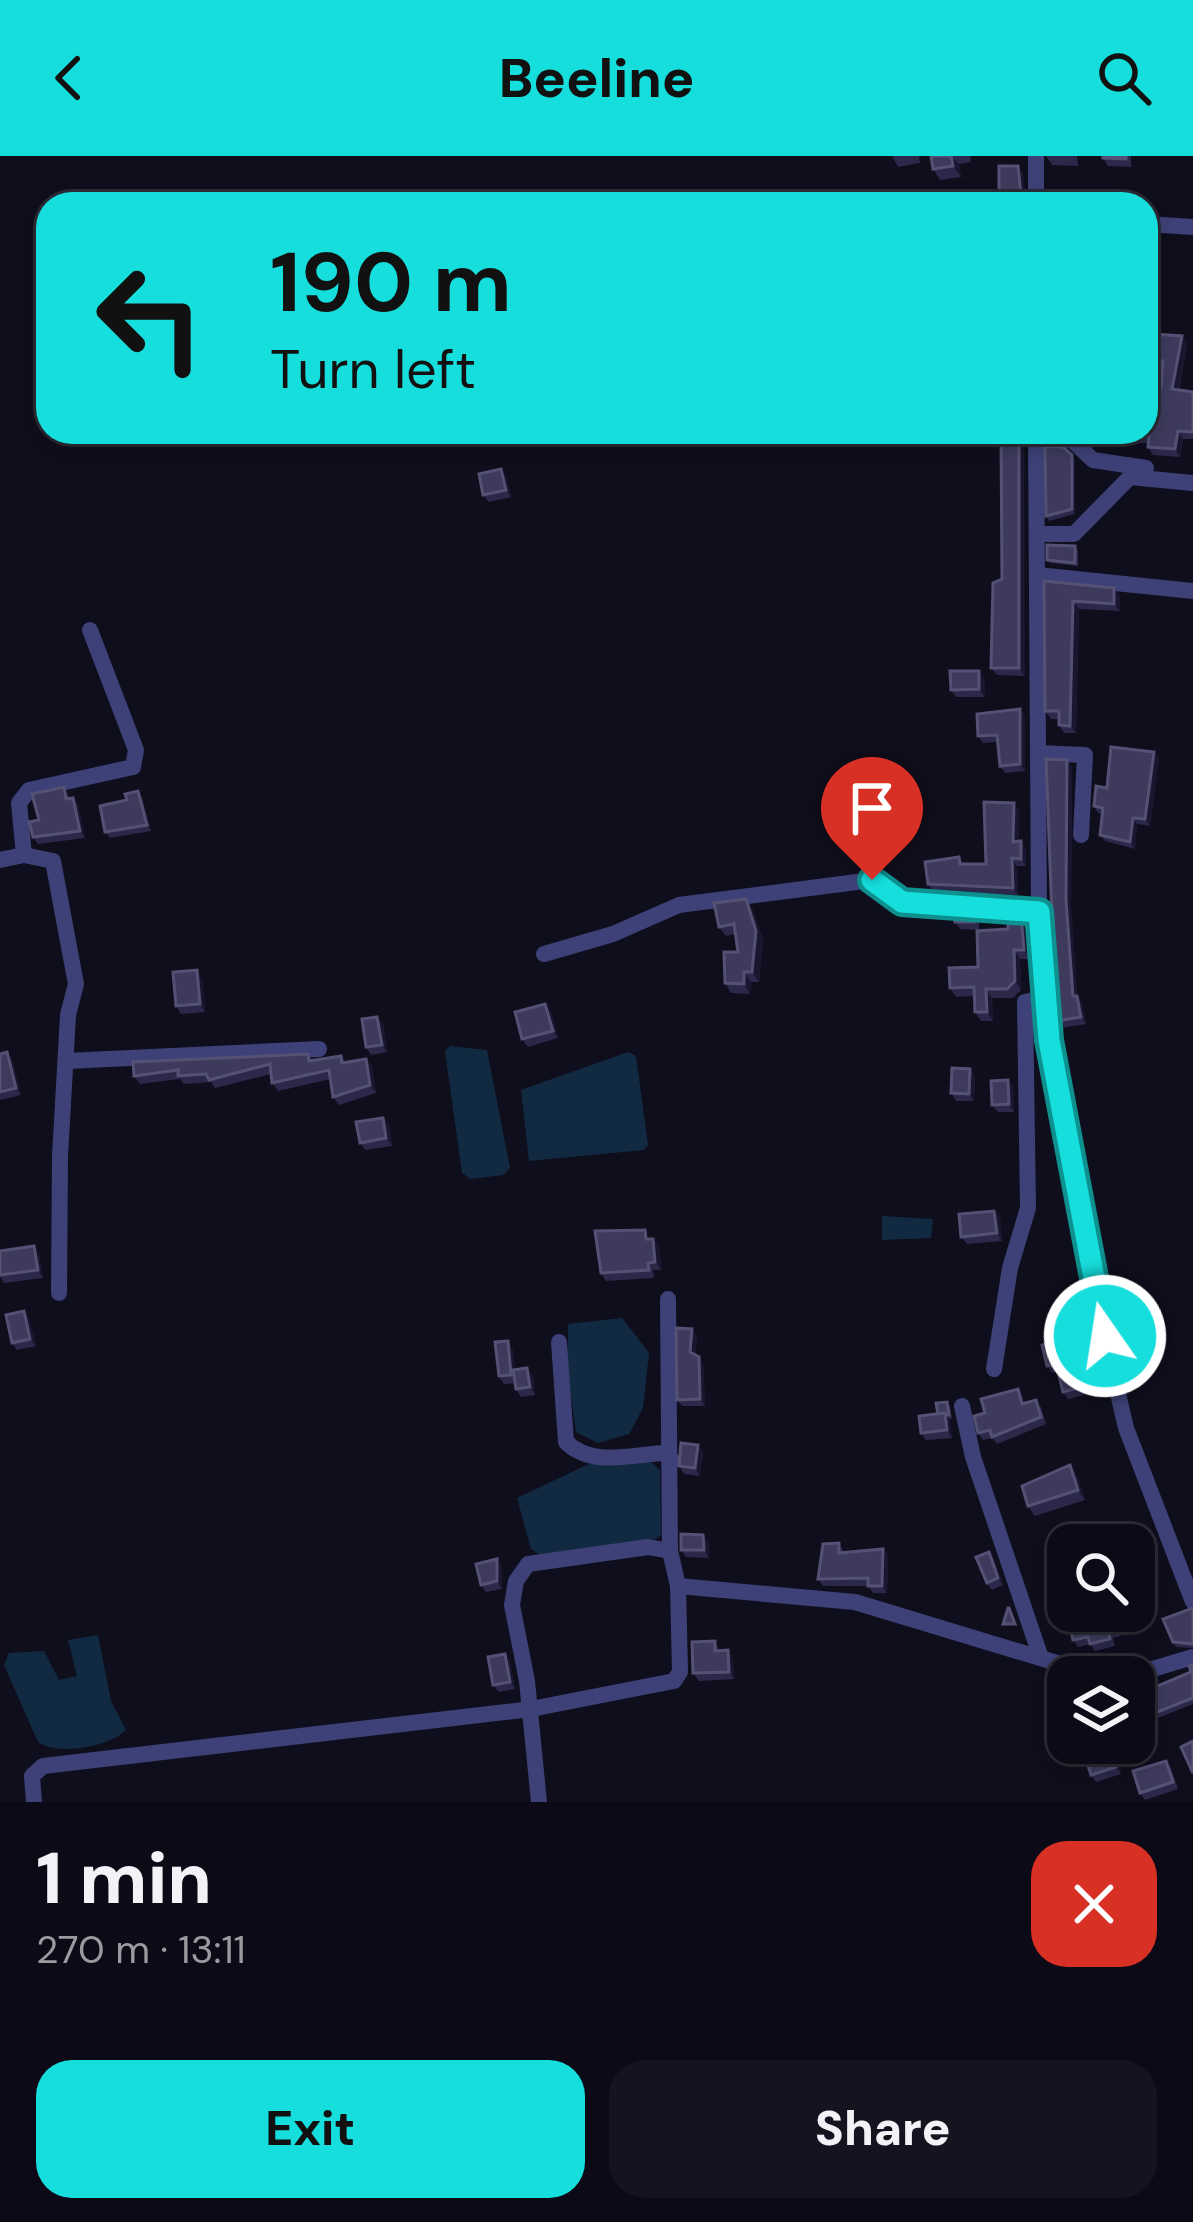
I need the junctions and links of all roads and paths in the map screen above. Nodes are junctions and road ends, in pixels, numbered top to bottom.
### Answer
1 (1036, 156) edge
2 (1036, 192) edge
3 (1158, 225) edge
4 (1193, 227) edge
5 (1036, 444) edge
6 (1076, 444) edge
7 (1193, 472) edge
8 (1193, 483) edge
9 (1037, 534) junction
10 (1037, 575) junction
11 (1193, 591) edge
12 (90, 630) dead end
13 (1038, 753) junction
14 (1081, 835) dead end
15 (24, 855) junction
16 (0, 860) edge
17 (1039, 912) junction
18 (544, 954) dead end
19 (1046, 997) junction
20 (320, 1049) dead end
21 (67, 1061) junction
22 (59, 1293) dead end
23 (668, 1299) dead end
24 (559, 1342) dead end
25 (994, 1369) dead end
26 (962, 1406) dead end
27 (672, 1460) junction
28 (670, 1551) junction
29 (678, 1586) junction
30 (1191, 1590) edge
31 (1193, 1657) edge
32 (1041, 1658) junction
33 (1047, 1660) edge
34 (1155, 1668) edge
35 (531, 1708) junction
36 (34, 1802) edge
37 (539, 1802) edge

1 - 2 street
3 - 4 street
5 - 9 street
6 - 7 street
8 - 9 street
9 - 10 street
10 - 11 street
10 - 13 street
12 - 15 street
13 - 14 street
13 - 17 street
15 - 16 street
15 - 21 street
17 - 18 street
17 - 19 street
19 - 25 street
19 - 30 street
20 - 21 street
21 - 22 street
23 - 27 street
24 - 27 street
26 - 32 street
27 - 28 street
28 - 29 street
28 - 35 street
29 - 32 street
29 - 35 street
31 - 34 street
32 - 33 street
35 - 36 street
35 - 37 street

